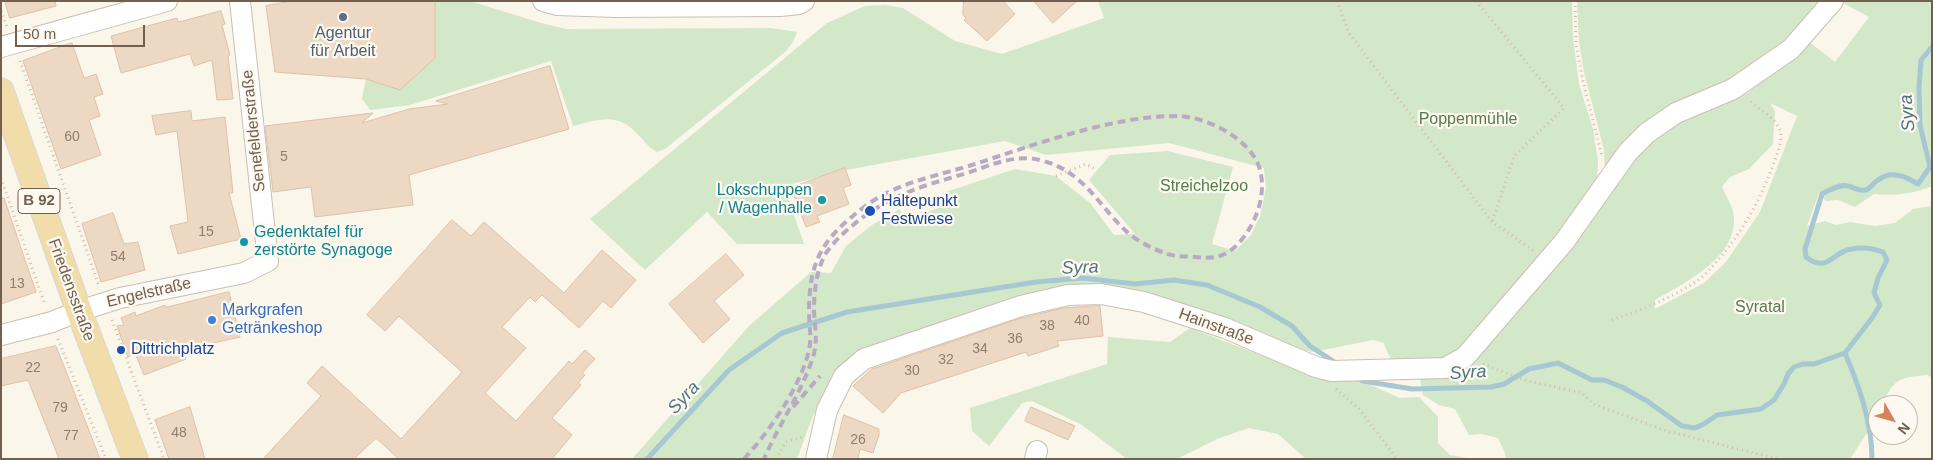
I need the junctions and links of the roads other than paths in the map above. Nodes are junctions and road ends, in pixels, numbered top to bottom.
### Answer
1 (167, 1) edge
2 (240, 1) edge
3 (543, 1) edge
4 (804, 1) edge
5 (1833, 1) edge
6 (615, 4) edge
7 (7, 45) edge
8 (1, 91) edge
9 (268, 261) joint
10 (79, 311) junction
11 (1, 335) edge
12 (135, 459) edge
13 (816, 459) edge

1 - 7 street
2 - 9 street, Senefelderstraße
3 - 6 street
4 - 6 street
5 - 13 street, Hainstraße
8 - 10 main road, Friedensstraße / B 92
9 - 10 street, Engelstraße
10 - 11 street, Engelstraße
10 - 12 main road, Friedensstraße / B 92

